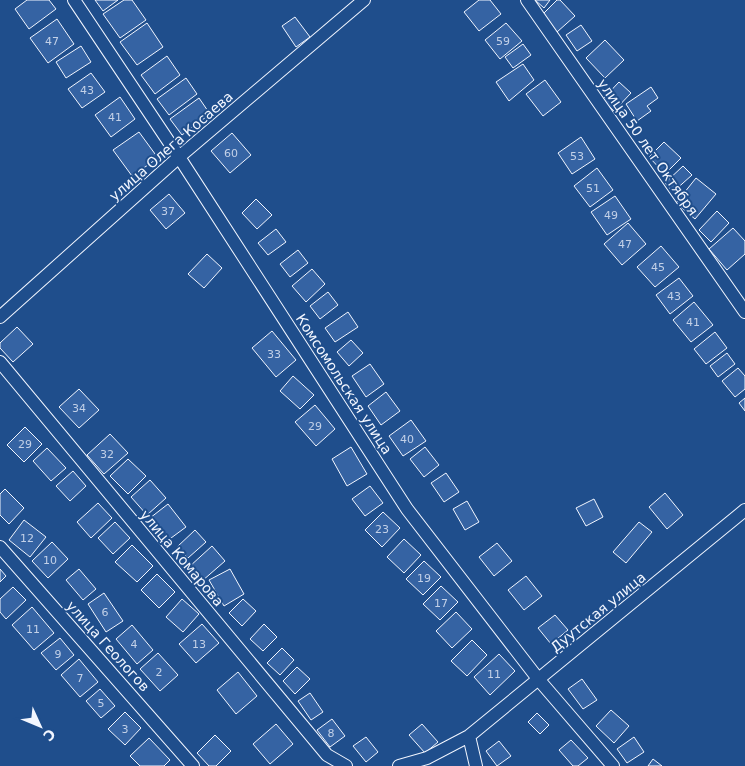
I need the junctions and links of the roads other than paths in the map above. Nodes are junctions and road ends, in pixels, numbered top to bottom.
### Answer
1 (74, 0) edge
2 (364, 0) edge
3 (527, 0) edge
4 (179, 157) junction
5 (745, 312) edge
6 (0, 317) edge
7 (0, 362) edge
8 (745, 510) edge
9 (0, 547) edge
10 (539, 680) junction
11 (469, 736) junction
12 (193, 766) edge
13 (346, 766) edge
14 (399, 766) edge
15 (476, 766) edge
16 (613, 766) edge

1 - 4 street, Комсомольская улица
2 - 4 street, улица Олега Косаева
3 - 5 street, улица 50 лет Октября
4 - 6 street, улица Олега Косаева
4 - 10 street, Комсомольская улица
7 - 13 street, улица Комарова
8 - 10 street, Дуутская улица
9 - 12 street, улица Геологов
10 - 11 street, Дуутская улица
10 - 16 street, Комсомольская улица
11 - 14 street
11 - 15 street

